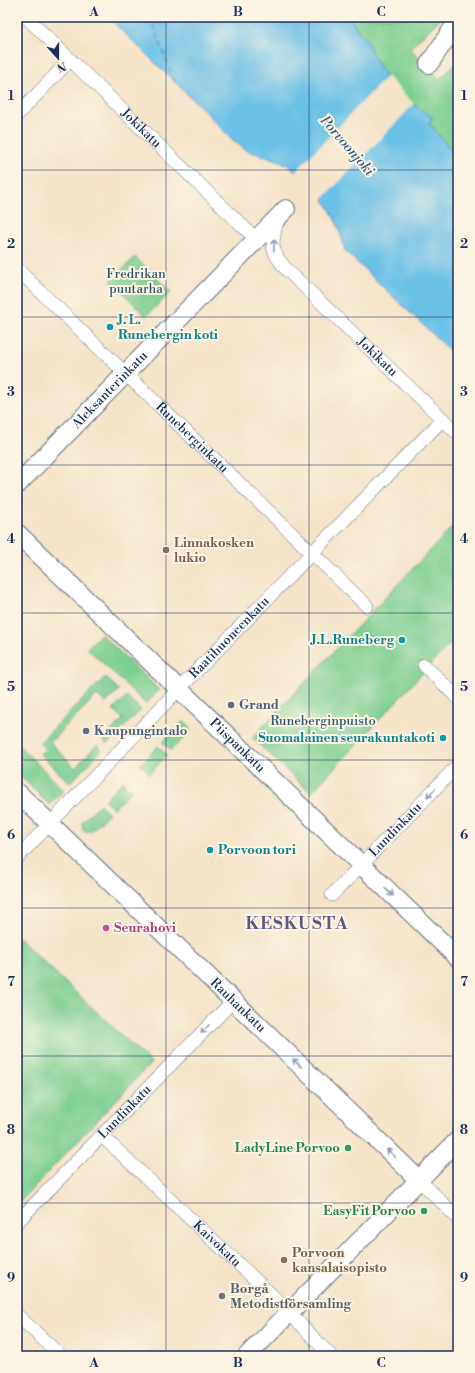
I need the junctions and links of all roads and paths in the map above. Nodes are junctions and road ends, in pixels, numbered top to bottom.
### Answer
1 (26, 17) edge
2 (458, 21) edge
3 (458, 41) edge
4 (70, 60) junction
5 (17, 115) edge
6 (282, 213) joint
7 (256, 239) junction
8 (17, 269) edge
9 (125, 373) junction
10 (443, 420) junction
11 (458, 434) edge
12 (17, 485) edge
13 (17, 533) edge
14 (312, 554) junction
15 (367, 606) dead end
16 (424, 665) dead end
17 (178, 690) junction
18 (458, 698) edge
19 (458, 765) edge
20 (17, 792) edge
21 (50, 824) junction
22 (17, 858) edge
23 (361, 865) junction
24 (332, 895) dead end
25 (458, 958) edge
26 (233, 1001) junction
27 (101, 1135) junction
28 (458, 1140) edge
29 (419, 1180) junction
30 (458, 1218) edge
31 (17, 1222) edge
32 (288, 1313) junction
33 (17, 1314) edge
34 (61, 1356) edge
35 (247, 1356) edge
36 (331, 1356) edge

1 - 4 street, Jokikatu
2 - 3 main road
4 - 5 street
4 - 7 street, Jokikatu
6 - 7 main road, Aleksanterinkatu
10 -> 6 street, Jokikatu
7 - 9 main road, Aleksanterinkatu
8 - 9 street, Runeberginkatu
9 - 12 main road, Aleksanterinkatu
9 - 14 street, Runeberginkatu
10 - 11 street, Jokikatu
10 - 14 street, Raatihuoneenkatu
13 - 17 main road, Piispankatu
14 - 15 street, Runeberginkatu
14 - 17 street, Raatihuoneenkatu
16 - 18 street
17 - 21 street, Raatihuoneenkatu
17 - 23 main road, Piispankatu
19 -> 23 street, Lundinkatu
20 - 21 main road, Rauhankatu
21 - 22 street, Raatihuoneenkatu
21 - 26 main road, Rauhankatu
23 - 24 street, Lundinkatu
23 -> 25 main road, Piispankatu
26 -> 27 street, Lundinkatu
29 -> 26 main road, Rauhankatu
27 - 31 street, Lundinkatu
27 - 32 street, Kaivokatu
28 - 29 main road
29 - 30 street, Rauhankatu
29 - 32 main road
32 - 35 main road
32 - 36 street, Kaivokatu
33 - 34 street

